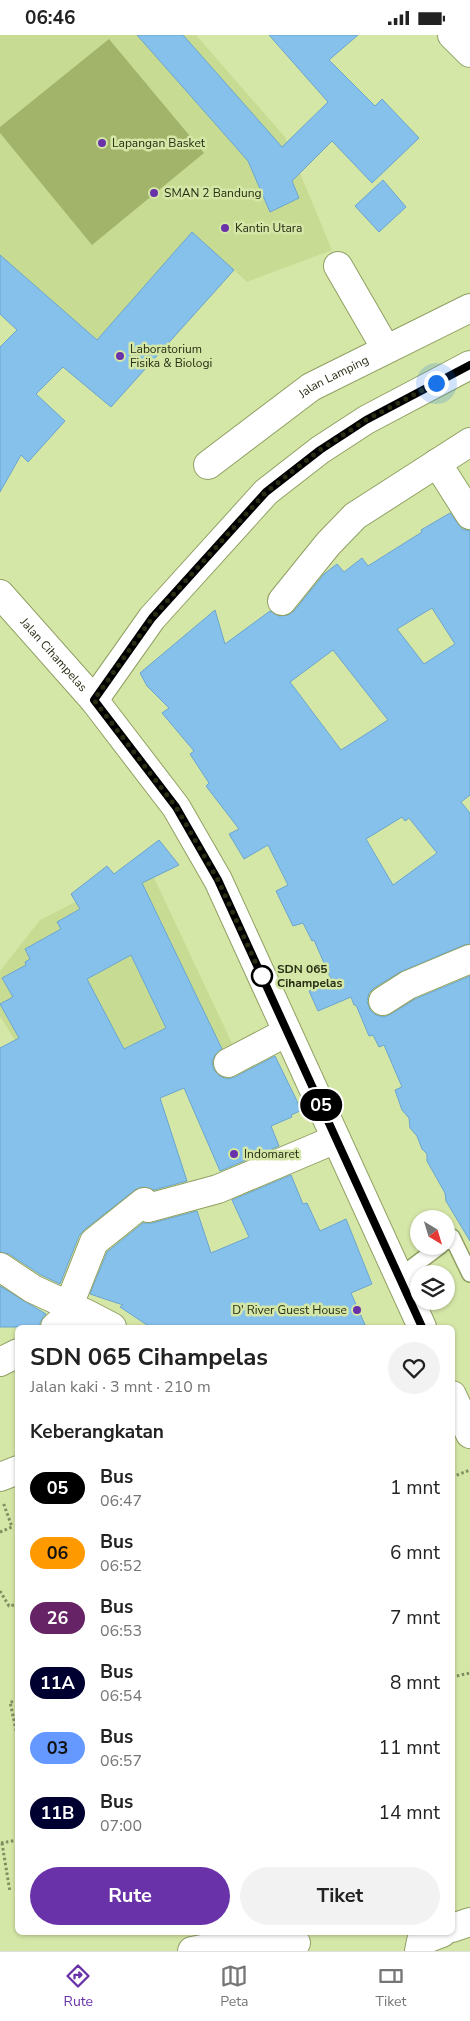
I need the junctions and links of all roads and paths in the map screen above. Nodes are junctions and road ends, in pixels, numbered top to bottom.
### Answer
1 (452, 35) edge
2 (470, 53) edge
3 (338, 267) dead end
4 (470, 308) edge
5 (386, 349) junction
6 (470, 365) edge
7 (470, 442) edge
8 (437, 463) junction
9 (208, 465) dead end
10 (470, 515) edge
11 (0, 595) edge
12 (282, 601) dead end
13 (94, 700) junction
14 (470, 959) edge
15 (383, 1001) dead end
16 (287, 1032) junction
17 (228, 1063) dead end
18 (336, 1139) junction
19 (455, 1243) edge
20 (428, 1255) edge
21 (0, 1267) edge
22 (470, 1274) edge
23 (399, 1277) junction
24 (68, 1309) edge
25 (107, 1325) edge
26 (421, 1325) edge
27 (15, 1354) edge
28 (0, 1362) edge
29 (455, 1402) edge
30 (470, 1434) edge
31 (470, 1470) edge
32 (15, 1471) edge
33 (455, 1476) edge
34 (0, 1477) edge
35 (8, 1514) dead end
36 (0, 1532) edge
37 (0, 1591) edge
38 (15, 1605) edge
39 (470, 1673) edge
40 (455, 1676) edge
41 (15, 1701) edge
42 (15, 1725) edge
43 (15, 1841) edge
44 (1, 1843) edge
45 (10, 1891) dead end
46 (470, 1921) edge
47 (455, 1927) edge
48 (437, 1935) edge
49 (295, 1942) edge
50 (192, 1951) edge
51 (419, 1951) edge

1 - 2 street
3 - 5 street
4 - 5 street, Jalan Lamping
5 - 9 street, Jalan Lamping
6 - 13 street
7 - 8 street
8 - 10 street
8 - 12 street
11 - 13 street, Jalan Cihampelas
13 - 16 street, Jalan Cihampelas
14 - 15 street
16 - 17 street
16 - 18 street, Jalan Cihampelas
18 - 23 street, Jalan Cihampelas
18 - 24 street
19 - 22 lane
20 - 23 lane
21 - 24 street
23 - 26 street, Jalan Cihampelas
24 - 25 street
27 - 28 street
29 - 30 street
31 - 33 path
32 - 34 street
35 - 36 path
37 - 38 path
39 - 40 path
41 - 42 path
43 - 44 path
44 - 45 path
46 - 47 street
48 - 51 street
49 - 50 street

